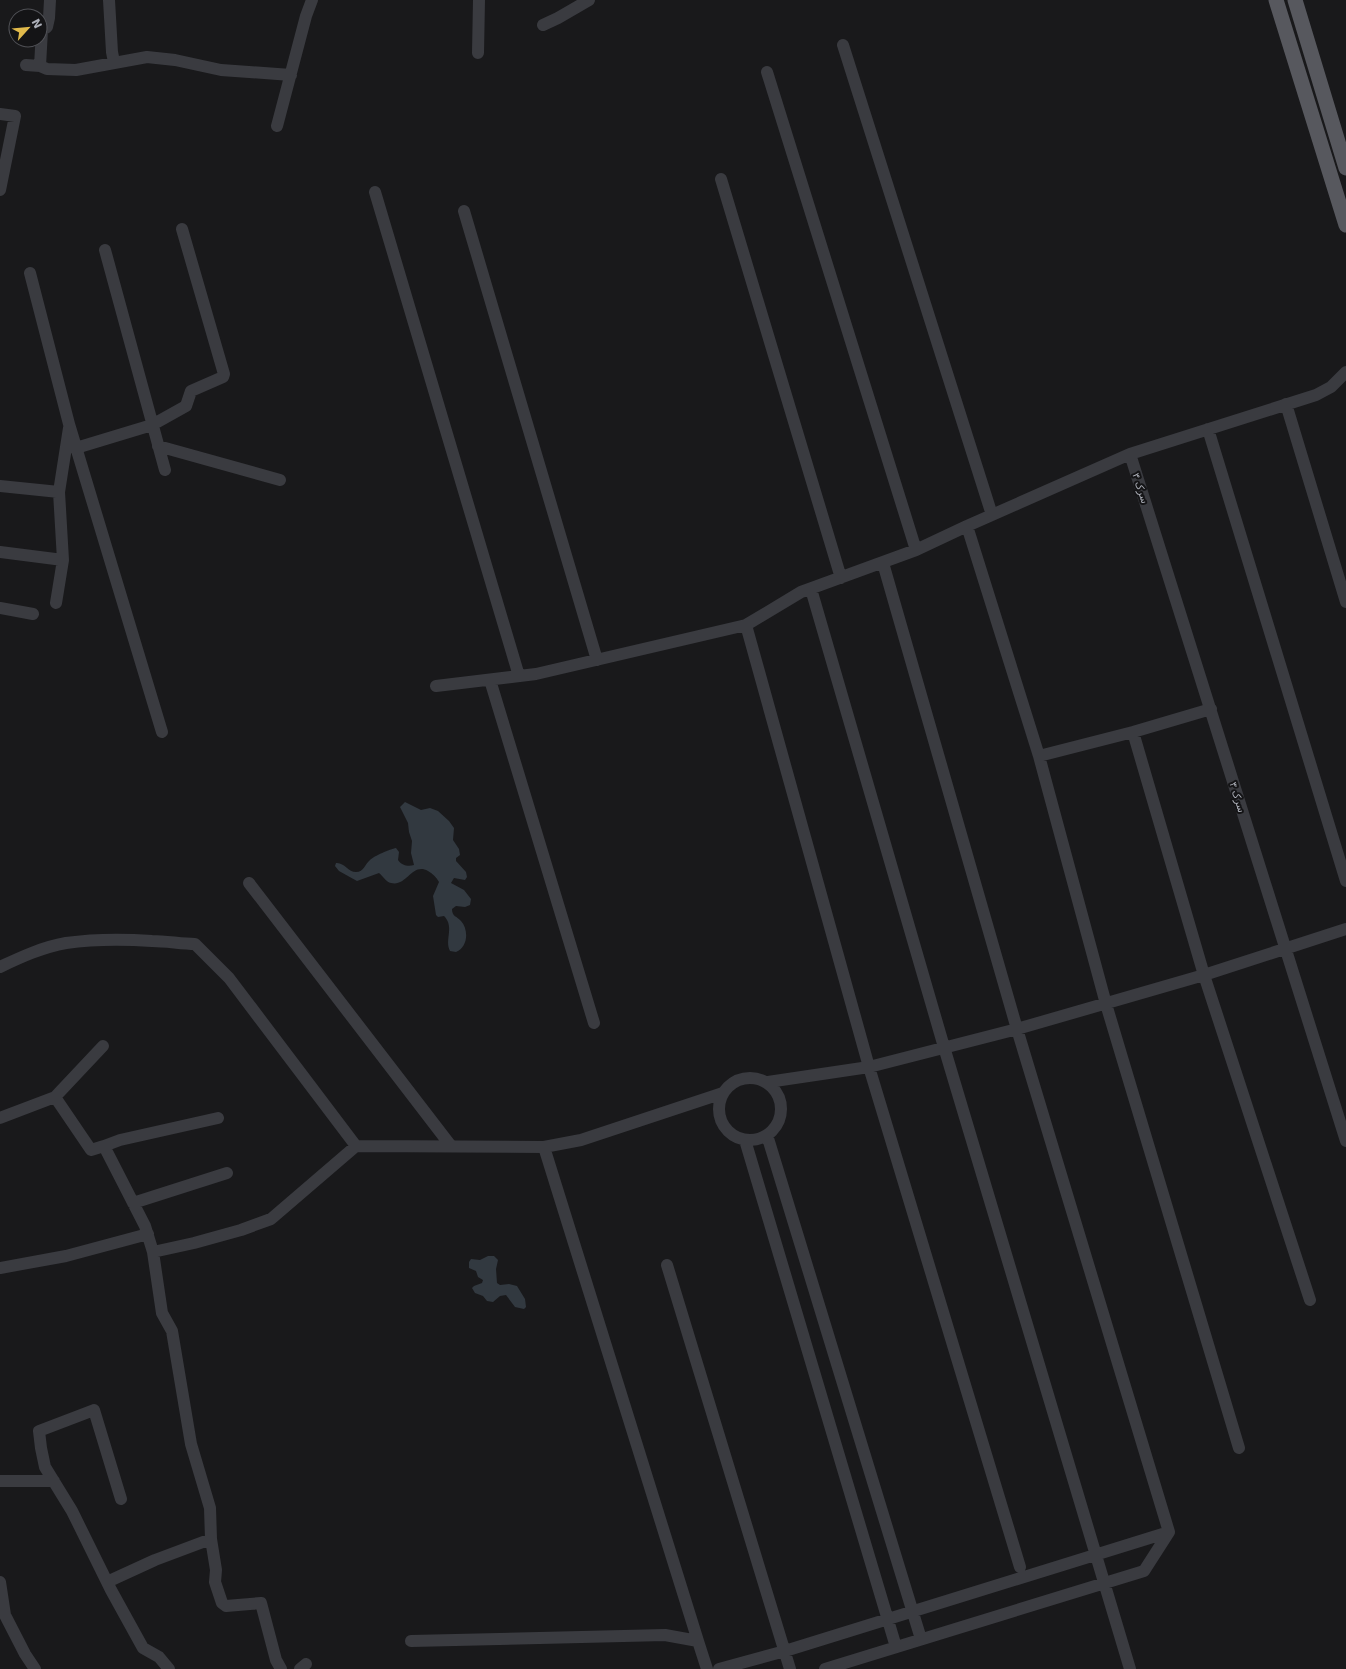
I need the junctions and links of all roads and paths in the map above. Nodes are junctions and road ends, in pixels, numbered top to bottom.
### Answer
1 (50, 0) edge
2 (109, 0) edge
3 (312, 0) edge
4 (479, 0) edge
5 (589, 0) edge
6 (1276, 0) edge
7 (1295, 0) edge
8 (543, 25) dead end
9 (843, 46) dead end
10 (478, 53) dead end
11 (114, 62) junction
12 (26, 65) dead end
13 (40, 66) junction
14 (767, 72) dead end
15 (291, 75) junction
16 (0, 114) edge
17 (277, 126) dead end
18 (1346, 168) edge
19 (721, 179) dead end
20 (0, 190) edge
21 (376, 192) dead end
22 (464, 211) dead end
23 (1346, 225) edge
24 (182, 229) dead end
25 (105, 250) dead end
26 (30, 273) dead end
27 (1346, 372) edge
28 (1286, 404) junction
29 (69, 424) junction
30 (152, 425) junction
31 (1208, 428) junction
32 (158, 446) junction
33 (76, 448) junction
34 (1130, 454) junction
35 (165, 470) dead end
36 (280, 480) dead end
37 (0, 486) edge
38 (59, 492) junction
39 (992, 515) junction
40 (967, 526) junction
41 (916, 550) junction
42 (0, 552) edge
43 (63, 560) junction
44 (883, 563) junction
45 (841, 578) junction
46 (811, 589) junction
47 (1346, 602) edge
48 (56, 603) dead end
49 (0, 608) edge
50 (33, 614) dead end
51 (746, 625) junction
52 (597, 660) junction
53 (519, 676) junction
54 (490, 680) junction
55 (436, 686) dead end
56 (1211, 709) junction
57 (162, 732) dead end
58 (1133, 732) junction
59 (1039, 756) junction
60 (1346, 881) edge
61 (249, 883) dead end
62 (1346, 929) edge
63 (1285, 950) junction
64 (0, 967) edge
65 (1204, 975) junction
66 (1106, 1004) junction
67 (594, 1023) dead end
68 (1017, 1029) junction
69 (103, 1046) dead end
70 (944, 1047) junction
71 (869, 1067) junction
72 (768, 1082) junction
73 (722, 1094) junction
74 (55, 1097) junction
75 (0, 1118) edge
76 (218, 1118) dead end
77 (767, 1135) junction
78 (745, 1140) junction
79 (1346, 1141) edge
80 (104, 1146) junction
81 (356, 1146) junction
82 (451, 1146) junction
83 (544, 1147) junction
84 (227, 1173) dead end
85 (133, 1203) junction
86 (148, 1234) junction
87 (153, 1252) junction
88 (667, 1265) dead end
89 (0, 1268) edge
90 (1310, 1300) dead end
91 (1239, 1448) dead end
92 (0, 1481) edge
93 (54, 1481) junction
94 (121, 1499) dead end
95 (1169, 1532) junction
96 (210, 1539) junction
97 (1096, 1554) junction
98 (1020, 1566) dead end
99 (0, 1582) edge
100 (107, 1582) junction
101 (1105, 1583) junction
102 (912, 1611) junction
103 (887, 1619) junction
104 (921, 1639) junction
105 (411, 1641) dead end
106 (698, 1641) junction
107 (896, 1647) junction
108 (785, 1651) junction
109 (35, 1669) edge
110 (168, 1669) edge
111 (281, 1669) edge
112 (707, 1669) edge
113 (719, 1669) edge
114 (790, 1669) edge
115 (825, 1669) edge
116 (1130, 1669) edge

1 - 13 street
2 - 11 street
3 - 15 street
4 - 10 street
5 - 8 street
6 - 23 main road
7 - 18 main road
9 - 39 street
11 - 13 street
11 - 15 street
12 - 13 street
14 - 41 street
15 - 17 street
16 - 20 street
19 - 45 street
21 - 53 street
22 - 52 street
24 - 30 street
25 - 30 street
26 - 29 street
27 - 28 street
28 - 31 street
28 - 47 street
29 - 33 street
29 - 38 street
30 - 32 street
30 - 33 street
31 - 34 street
31 - 60 street
32 - 35 street
32 - 36 street
33 - 57 street
34 - 39 street
34 - 56 street, سرک ۳
37 - 38 street
38 - 43 street
39 - 40 street
40 - 41 street
40 - 59 street
41 - 44 street
42 - 43 street
43 - 48 street
44 - 45 street
44 - 68 street
45 - 46 street
46 - 51 street
46 - 70 street
49 - 50 street
51 - 52 street
51 - 71 street
52 - 53 street
53 - 54 street
54 - 55 street
54 - 67 street
56 - 58 street
56 - 63 street, سرک ۳
58 - 59 street
58 - 65 street
59 - 66 street
61 - 82 street
62 - 63 street
63 - 65 street
63 - 79 street, سرک ۳
64 - 81 street
65 - 66 street
65 - 90 street
66 - 68 street
66 - 91 street
68 - 70 street
68 - 95 street
69 - 74 street
70 - 71 street
70 - 97 street
71 - 72 street
71 - 98 street
72 - 73 street
72 - 77 street
73 - 78 street
73 - 83 street
74 - 75 street
74 - 80 street
76 - 80 street
77 - 78 street
77 - 102 street
78 - 103 street
80 - 85 street
81 - 82 street
81 - 87 street
82 - 83 street
83 - 106 street
84 - 85 street
85 - 86 street
86 - 87 street
86 - 89 street
87 - 96 street
88 - 108 street
92 - 93 street
93 - 94 street
93 - 100 street
95 - 97 street
95 - 101 street
96 - 100 street
96 - 111 street
97 - 101 street
97 - 102 street
99 - 109 street
100 - 110 street
101 - 104 street
101 - 116 street
102 - 103 street
102 - 104 street
103 - 107 street
103 - 108 street
104 - 107 street
105 - 106 street
106 - 112 street
107 - 115 street
108 - 113 street
108 - 114 street

